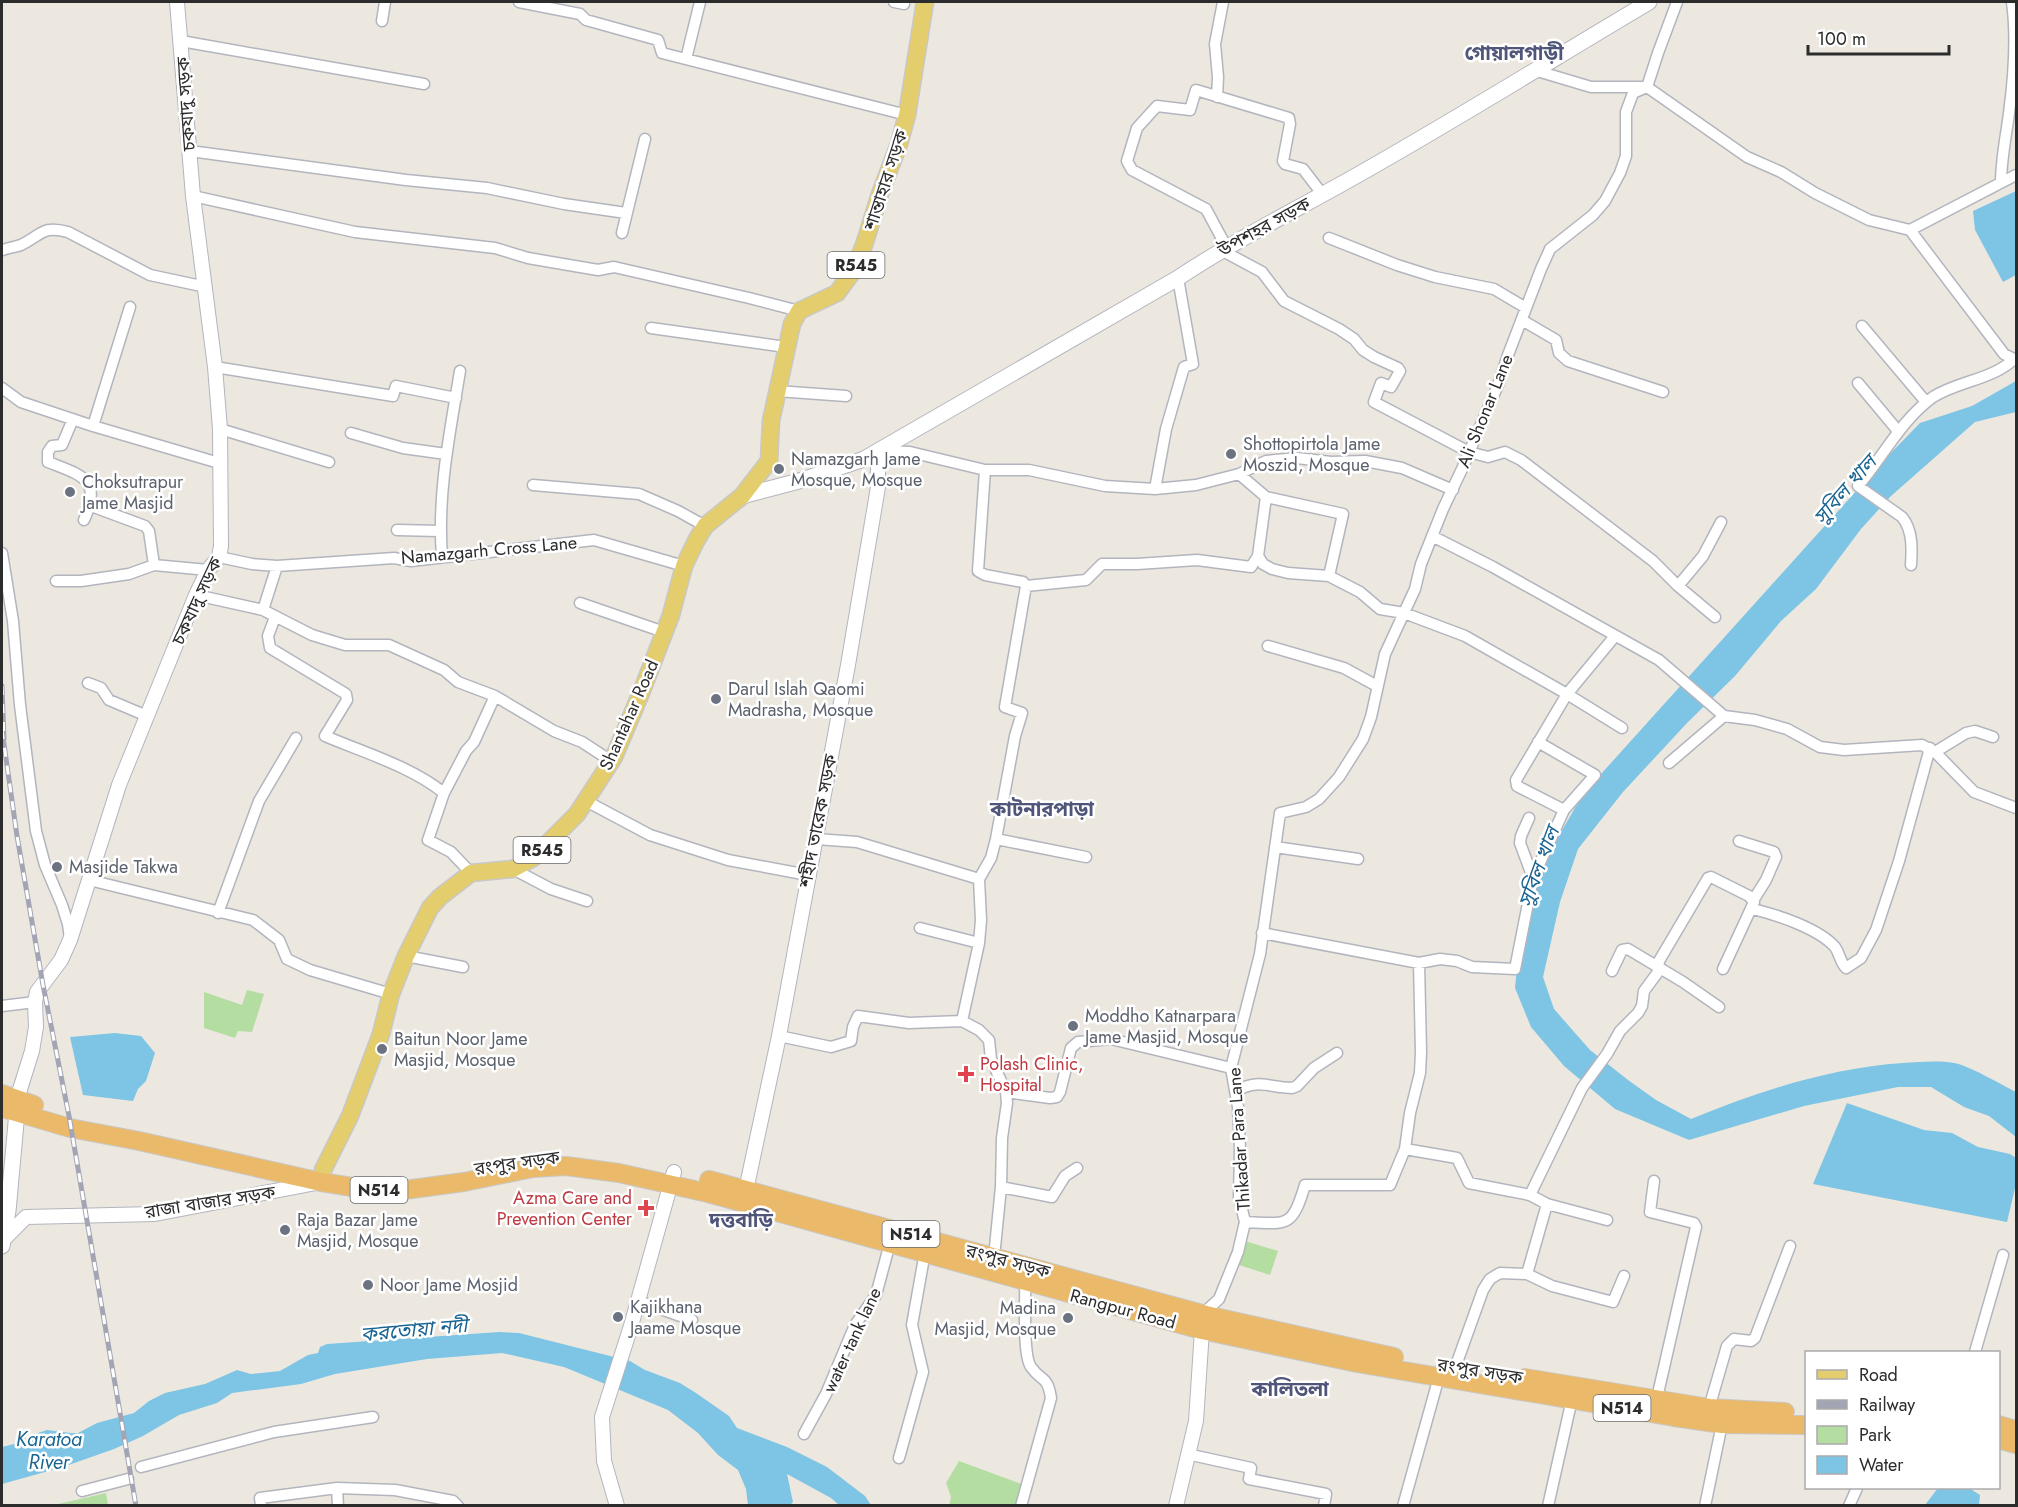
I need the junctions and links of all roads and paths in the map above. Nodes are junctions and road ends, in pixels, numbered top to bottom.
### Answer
1 (177, 2) edge
2 (385, 2) edge
3 (519, 2) edge
4 (700, 2) edge
5 (925, 2) edge
6 (1223, 2) edge
7 (1649, 2) edge
8 (1677, 2) edge
9 (2012, 2) edge
10 (382, 21) dead end
11 (181, 41) junction
12 (686, 59) junction
13 (1534, 70) junction
14 (424, 84) dead end
15 (1647, 87) junction
16 (1216, 97) junction
17 (907, 115) junction
18 (645, 139) dead end
19 (190, 152) junction
20 (2016, 176) edge
21 (2001, 183) junction
22 (1323, 195) junction
23 (193, 196) junction
24 (626, 213) junction
25 (1910, 230) junction
26 (622, 232) dead end
27 (1329, 238) dead end
28 (1224, 249) junction
29 (2, 250) edge
30 (1178, 279) junction
31 (206, 287) junction
32 (130, 307) dead end
33 (1526, 308) junction
34 (800, 311) junction
35 (1522, 320) junction
36 (1862, 326) dead end
37 (651, 328) dead end
38 (786, 347) junction
39 (2015, 360) edge
40 (215, 367) junction
41 (460, 371) dead end
42 (1858, 383) dead end
43 (2, 388) edge
44 (777, 392) junction
45 (1663, 392) dead end
46 (846, 396) dead end
47 (456, 398) junction
48 (1926, 402) junction
49 (72, 419) junction
50 (93, 426) junction
51 (220, 429) junction
52 (1898, 432) junction
53 (351, 433) dead end
54 (878, 451) junction
55 (1469, 452) junction
56 (446, 454) junction
57 (769, 461) junction
58 (329, 462) dead end
59 (219, 463) junction
60 (985, 470) junction
61 (1239, 474) junction
62 (533, 485) dead end
63 (782, 485) junction
64 (1155, 489) junction
65 (1453, 490) junction
66 (742, 496) junction
67 (1266, 497) junction
68 (91, 506) junction
69 (84, 520) dead end
70 (1721, 522) dead end
71 (705, 526) junction
72 (397, 530) dead end
73 (440, 531) junction
74 (1432, 536) junction
75 (2, 553) edge
76 (442, 556) junction
77 (1258, 556) junction
78 (219, 557) junction
79 (154, 565) junction
80 (1911, 565) dead end
81 (277, 566) junction
82 (684, 566) junction
83 (208, 570) junction
84 (1329, 576) junction
85 (57, 581) dead end
86 (1026, 586) junction
87 (1678, 586) junction
88 (196, 595) junction
89 (580, 603) dead end
90 (263, 610) junction
91 (1404, 613) junction
92 (275, 617) junction
93 (1715, 617) dead end
94 (664, 632) junction
95 (1615, 636) junction
96 (1268, 646) dead end
97 (88, 683) dead end
98 (1377, 686) junction
99 (1567, 694) junction
100 (495, 696) junction
101 (147, 716) junction
102 (1725, 716) junction
103 (1622, 728) dead end
104 (1993, 737) dead end
105 (296, 738) dead end
106 (1538, 742) junction
107 (1932, 750) junction
108 (611, 762) junction
109 (1669, 763) dead end
110 (444, 793) junction
111 (586, 801) junction
112 (2016, 808) edge
113 (1564, 810) junction
114 (1280, 813) joint
115 (1529, 818) dead end
116 (816, 839) junction
117 (996, 839) junction
118 (1739, 841) dead end
119 (1275, 847) junction
120 (1086, 857) dead end
121 (1358, 859) dead end
122 (513, 869) junction
123 (471, 873) junction
124 (807, 875) junction
125 (1533, 878) junction
126 (979, 879) junction
127 (89, 880) junction
128 (587, 901) dead end
129 (1753, 904) junction
130 (218, 913) junction
131 (920, 928) dead end
132 (1262, 933) junction
133 (70, 940) junction
134 (979, 943) junction
135 (406, 956) junction
136 (1419, 963) junction
137 (463, 967) dead end
138 (1659, 967) junction
139 (1723, 969) dead end
140 (1612, 971) dead end
141 (391, 994) junction
142 (35, 1002) junction
143 (2, 1006) edge
144 (1719, 1007) dead end
145 (962, 1022) junction
146 (778, 1036) junction
147 (1337, 1053) dead end
148 (1231, 1068) junction
149 (1236, 1091) junction
150 (1006, 1092) junction
151 (9, 1103) edge
152 (1405, 1149) junction
153 (1077, 1168) dead end
154 (322, 1176) junction
155 (672, 1178) junction
156 (1654, 1180) dead end
157 (1001, 1187) junction
158 (1530, 1195) junction
159 (745, 1196) junction
160 (9, 1201) junction
161 (1547, 1204) junction
162 (27, 1217) junction
163 (1607, 1220) dead end
164 (1245, 1222) junction
165 (890, 1243) junction
166 (2, 1244) edge
167 (1790, 1246) dead end
168 (925, 1252) junction
169 (2003, 1255) dead end
170 (994, 1257) junction
171 (1527, 1274) junction
172 (1624, 1276) dead end
173 (1025, 1282) junction
174 (638, 1301) junction
175 (692, 1320) dead end
176 (1204, 1323) junction
177 (1976, 1351) edge
178 (1445, 1370) junction
179 (1657, 1398) junction
180 (1572, 1399) junction
181 (1709, 1408) junction
182 (1805, 1413) edge
183 (373, 1417) dead end
184 (1722, 1424) junction
185 (1805, 1425) edge
186 (2000, 1426) edge
187 (2016, 1430) edge
188 (804, 1434) dead end
189 (2000, 1440) edge
190 (2016, 1444) edge
191 (1187, 1454) junction
192 (899, 1458) dead end
193 (141, 1467) dead end
194 (128, 1479) dead end
195 (337, 1488) junction
196 (1857, 1489) edge
197 (82, 1491) dead end
198 (261, 1506) edge
199 (338, 1506) edge
200 (458, 1506) edge
201 (617, 1506) edge
202 (1022, 1506) edge
203 (1176, 1506) edge
204 (1324, 1506) edge
205 (1403, 1506) edge
206 (1548, 1506) edge
207 (1705, 1506) edge
208 (1849, 1506) edge

1 - 11 street, চকযাদু সড়ক
2 - 10 street
3 - 12 street
4 - 12 street
5 - 17 main road, শান্তাহার সড়ক / R545
6 - 16 street
7 - 13 main road, উপশহর সড়ক
8 - 15 street, Ali Shonar Lane
9 - 21 street
11 - 14 street
11 - 19 street, চকযাদু সড়ক
12 - 17 street
13 - 15 street
13 - 22 main road, উপশহর সড়ক
15 - 25 street
15 - 33 street, Ali Shonar Lane
16 - 22 street
16 - 28 street
17 - 34 main road, শান্তাহার সড়ক / R545
18 - 24 street
19 - 23 street, চকযাদু সড়ক
19 - 24 street
20 - 21 street
21 - 25 street
22 - 28 main road, উপশহর সড়ক
23 - 31 street, চকযাদু সড়ক
23 - 34 street
24 - 26 street
25 - 39 street
27 - 33 street
28 - 30 main road, উপশহর সড়ক
28 - 55 street
29 - 31 street
30 - 54 main road, উপশহর সড়ক
30 - 64 street
31 - 40 street, চকযাদু সড়ক
32 - 50 street
33 - 35 street, Ali Shonar Lane
34 - 38 main road
35 - 45 street
35 - 55 street, Ali Shonar Lane
36 - 48 street
37 - 38 street
38 - 44 main road
39 - 48 street
40 - 47 street
40 - 51 street, চকযাদু সড়ক
41 - 47 street
42 - 52 street
43 - 49 street
44 - 46 street
44 - 57 main road
47 - 56 street
48 - 52 street
49 - 50 street
49 - 68 street
50 - 59 street
51 - 58 street
51 - 59 street, চকযাদু সড়ক
52 - 80 street
53 - 56 street
54 - 60 street
54 - 63 main road, উপশহর সড়ক
54 - 116 street, শহীদ তারেক সড়ক
55 - 65 street, Ali Shonar Lane
55 - 87 street
56 - 73 street
57 - 63 main road
57 - 66 main road, R545
59 - 78 street, চকযাদু সড়ক
60 - 64 street
60 - 86 street
61 - 64 street
61 - 65 street
61 - 67 street
62 - 71 street
63 - 66 main road, উপশহর সড়ক
65 - 74 street, Ali Shonar Lane
66 - 71 main road, Shantahar Road / R545
67 - 77 street
67 - 84 street
68 - 69 street
68 - 79 street
70 - 87 street
71 - 82 main road, Shantahar Road / R545
72 - 73 street
73 - 76 street
74 - 91 street, Ali Shonar Lane
74 - 95 street
75 - 133 street
76 - 81 street, Namazgarh Cross Lane
76 - 82 street, Namazgarh Cross Lane
77 - 84 street
77 - 86 street
78 - 81 street, Namazgarh Cross Lane
78 - 83 street, চকযাদু সড়ক
79 - 83 street
79 - 85 street
81 - 90 street
82 - 94 main road, Shantahar Road / R545
83 - 88 street, চকযাদু সড়ক
84 - 91 street
86 - 117 street
87 - 93 street
88 - 90 street
88 - 101 street, চকযাদু সড়ক
89 - 94 street
90 - 92 street
91 - 98 street, Ali Shonar Lane
91 - 99 street
92 - 100 street
92 - 110 street
94 - 108 main road, Shantahar Road / R545
95 - 99 street
95 - 102 street
96 - 98 street
97 - 101 street
98 - 114 street, Ali Shonar Lane
99 - 103 street
99 - 106 street
100 - 108 street
100 - 110 street
101 - 127 street, চকযাদু সড়ক
102 - 107 street
102 - 109 street
104 - 107 street
105 - 130 street
106 - 113 street
106 - 113 street
107 - 112 street
107 - 129 street
108 - 111 main road, Shantahar Road / R545
110 - 123 street
111 - 122 main road, Shantahar Road / R545
111 - 124 street
113 - 125 street
114 - 119 street, Thikadar Para Lane
115 - 125 street
116 - 124 street, শহীদ তারেক সড়ক
116 - 126 street
117 - 120 street
117 - 126 street
118 - 129 street
119 - 121 street
119 - 132 street, Thikadar Para Lane
122 - 123 main road, Shantahar Road / R545
122 - 128 street
123 - 135 main road
124 - 146 street, শহীদ তারেক সড়ক
125 - 136 street
126 - 134 street
127 - 130 street
127 - 133 street, চকযাদু সড়ক
129 - 138 street
129 - 139 street
130 - 141 street
131 - 134 street
132 - 136 street
132 - 148 street, Thikadar Para Lane
133 - 142 street, চকযাদু সড়ক
134 - 145 street
135 - 137 street
135 - 141 main road
136 - 152 street
138 - 140 street
138 - 144 street
138 - 158 street
141 - 154 main road
142 - 143 street
142 - 151 street, চকযাদু সড়ক
145 - 146 street
145 - 150 street
146 - 159 street, শহীদ তারেক সড়ক
147 - 149 street
148 - 149 street, Thikadar Para Lane
148 - 150 street
149 - 164 street, Thikadar Para Lane
150 - 157 street
151 - 154 highway, রংপুর সড়ক / N514
151 - 160 main road
152 - 158 street
152 - 164 street
153 - 157 street
154 - 155 highway, রংপুর সড়ক / N514
154 - 162 street, রাজা বাজার সড়ক
155 - 159 highway, রংপুর সড়ক / N514
155 - 174 street
156 - 179 street
157 - 170 street
158 - 161 street
159 - 165 highway, Rangpur Road / N514
159 - 170 highway, রংপুর সড়ক / N514
160 - 162 street
160 - 166 main road
161 - 163 street
161 - 171 street
162 - 166 street
164 - 176 street, Thikadar Para Lane
165 - 168 highway, Rangpur Road / N514
165 - 188 street, water tank lane
167 - 181 street
168 - 173 highway, Rangpur Road / N514
168 - 192 street
169 - 177 street
170 - 176 highway, রংপুর সড়ক / N514
171 - 172 street
171 - 178 street
173 - 176 highway, Rangpur Road / N514
173 - 202 street
174 - 175 street
174 - 201 street
176 - 178 highway, রংপুর সড়ক / N514
176 - 191 street
178 - 179 highway, রংপুর সড়ক / N514
178 - 180 highway, রংপুর সড়ক / N514
178 - 205 street
179 - 181 highway, রংপুর সড়ক / N514
180 - 184 highway, রংপুর সড়ক / N514
180 - 206 street
181 - 182 highway, রংপুর সড়ক / N514
183 - 193 street
184 - 185 highway, রংপুর সড়ক / N514
184 - 207 street
186 - 187 highway
189 - 190 highway
191 - 203 street
191 - 204 street
194 - 197 street
195 - 198 street
195 - 199 street
195 - 200 street
196 - 208 street

